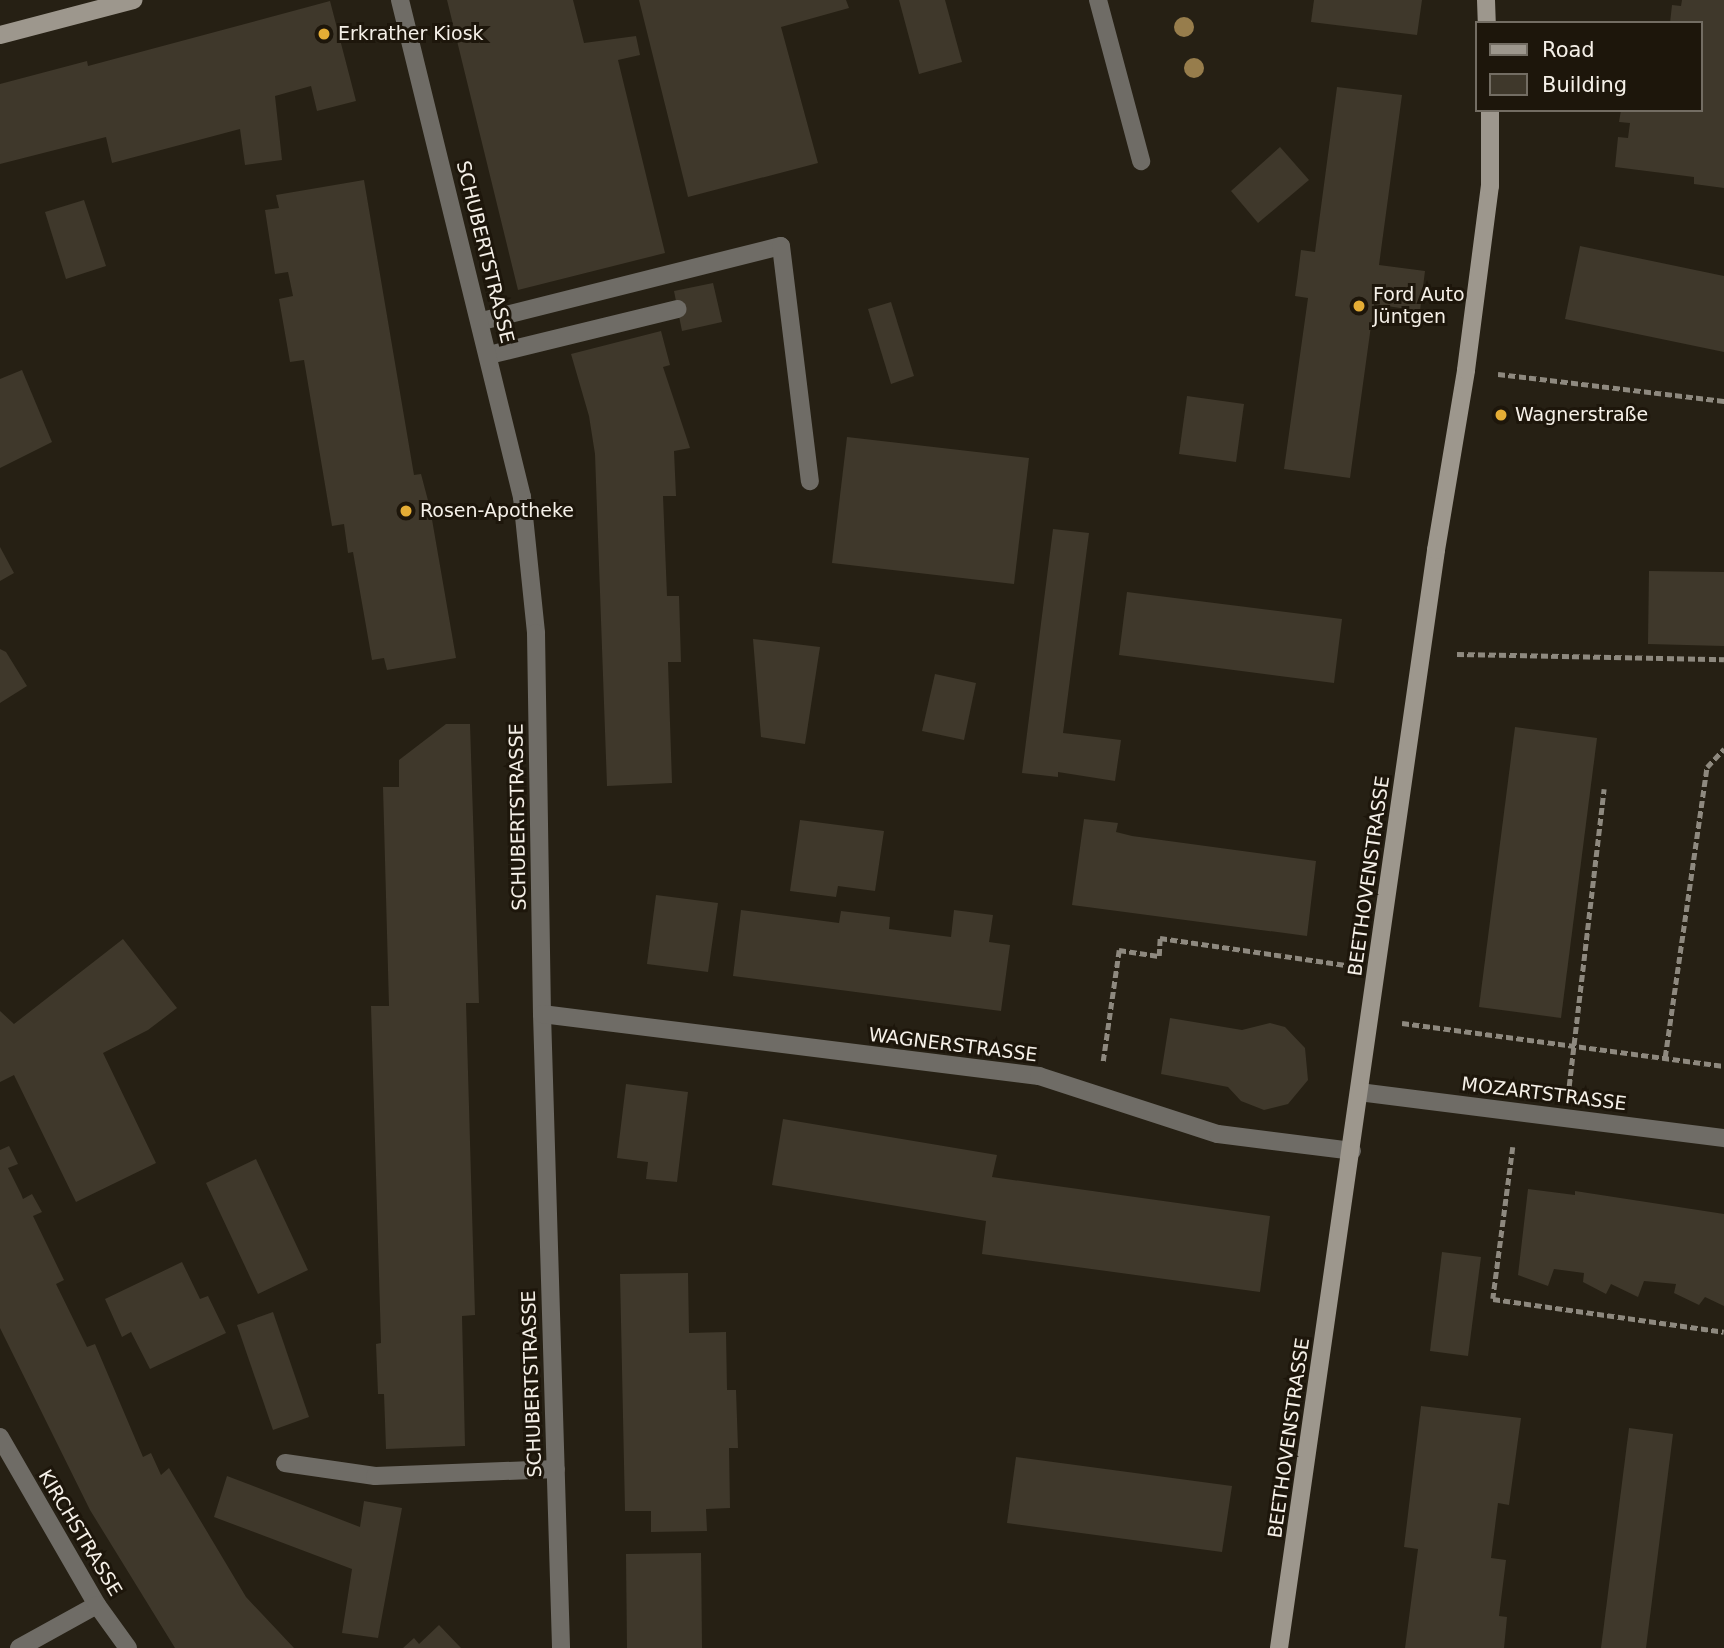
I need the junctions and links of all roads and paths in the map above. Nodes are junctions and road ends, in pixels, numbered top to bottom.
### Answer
1 (134, 0) edge
2 (400, 0) edge
3 (1098, 0) edge
4 (1486, 0) edge
5 (1487, 21) edge
6 (0, 35) edge
7 (1490, 112) edge
8 (1141, 161) dead end
9 (677, 309) dead end
10 (482, 321) junction
11 (489, 355) junction
12 (1466, 370) junction
13 (1724, 401) edge
14 (810, 481) dead end
15 (1421, 654) junction
16 (1724, 659) edge
17 (1724, 749) edge
18 (1604, 789) dead end
19 (1376, 969) junction
20 (542, 1014) junction
21 (1370, 1019) junction
22 (1574, 1044) junction
23 (1665, 1057) junction
24 (1724, 1066) edge
25 (1098, 1093) junction
26 (1359, 1093) junction
27 (1517, 1112) junction
28 (1565, 1118) junction
29 (1724, 1138) edge
30 (1352, 1151) junction
31 (1724, 1332) edge
32 (0, 1437) edge
33 (285, 1463) dead end
34 (556, 1469) junction
35 (97, 1605) junction
36 (19, 1648) edge
37 (128, 1648) edge
38 (561, 1648) edge
39 (1279, 1648) edge

1 - 6 main road
2 - 10 street, SCHUBERTSTRASSE
3 - 8 street
4 - 5 main road
7 - 12 main road, BEETHOVENSTRASSE
9 - 11 street
10 - 11 street, SCHUBERTSTRASSE
10 - 14 street
11 - 20 street, SCHUBERTSTRASSE
12 - 13 path
12 - 15 main road, BEETHOVENSTRASSE
15 - 16 path
15 - 19 main road, BEETHOVENSTRASSE
17 - 23 path
18 - 22 path
19 - 21 main road, BEETHOVENSTRASSE
19 - 25 path
20 - 25 street, WAGNERSTRASSE
20 - 34 street, SCHUBERTSTRASSE
21 - 22 path
21 - 26 main road, BEETHOVENSTRASSE
22 - 23 path
22 - 28 path
23 - 24 path
25 - 30 street, WAGNERSTRASSE
26 - 27 street, MOZARTSTRASSE
26 - 30 main road, BEETHOVENSTRASSE
27 - 28 street, MOZARTSTRASSE
27 - 31 path
28 - 29 street, MOZARTSTRASSE
30 - 39 main road, BEETHOVENSTRASSE
32 - 35 street, KIRCHSTRASSE
33 - 34 street
34 - 38 street, SCHUBERTSTRASSE
35 - 36 street
35 - 37 street, KIRCHSTRASSE

